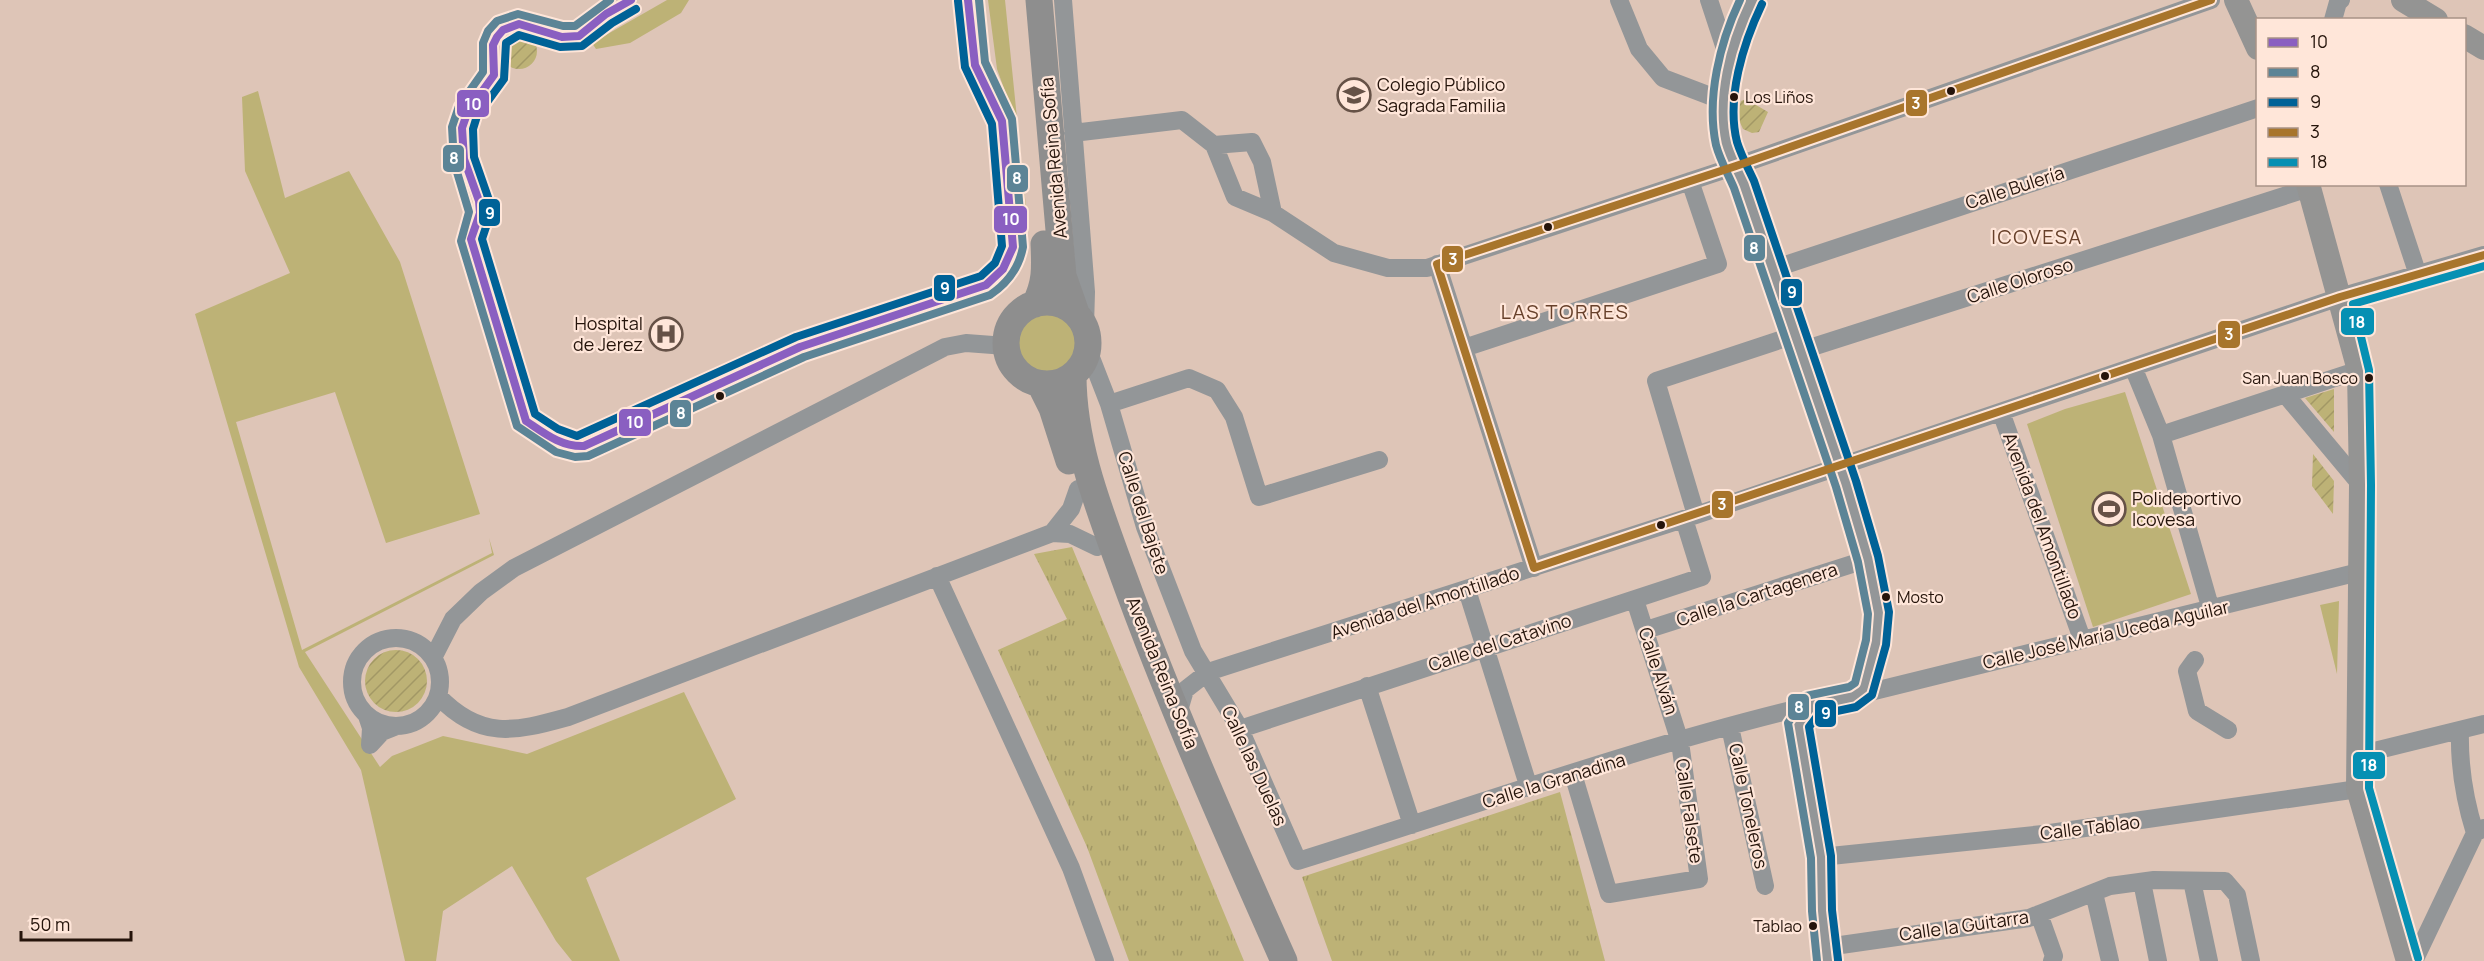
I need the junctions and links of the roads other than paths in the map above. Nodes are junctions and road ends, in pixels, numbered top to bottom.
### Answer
1 (1022, 0) edge
2 (1039, 0) edge
3 (1063, 0) edge
4 (1619, 0) edge
5 (1709, 0) edge
6 (1752, 0) edge
7 (2211, 0) edge
8 (2236, 0) edge
9 (2341, 0) edge
10 (2403, 0) edge
11 (2179, 4) edge
12 (2333, 18) edge
13 (2433, 18) edge
14 (2466, 37) edge
15 (2256, 44) edge
16 (2484, 48) edge
17 (1731, 66) junction
18 (1726, 102) junction
19 (2256, 109) edge
20 (1073, 134) junction
21 (1214, 145) junction
22 (1736, 166) junction
23 (1690, 181) junction
24 (2309, 186) edge
25 (2389, 186) edge
26 (1273, 213) junction
27 (2484, 255) edge
28 (1437, 264) junction
29 (1773, 269) junction
30 (2418, 275) junction
31 (2340, 297) junction
32 (1035, 304) junction
33 (1083, 330) junction
34 (1797, 343) junction
35 (1006, 346) junction
36 (1464, 348) junction
37 (2133, 367) junction
38 (2359, 370) junction
39 (1073, 375) junction
40 (1040, 384) junction
41 (2285, 394) junction
42 (1109, 404) junction
43 (2001, 412) junction
44 (2161, 435) junction
45 (1379, 460) dead end
46 (1839, 466) junction
47 (2361, 485) junction
48 (1078, 489) junction
49 (1690, 517) junction
50 (1052, 533) junction
51 (1097, 547) junction
52 (1868, 559) junction
53 (1534, 568) junction
54 (2359, 572) junction
55 (938, 576) junction
56 (1467, 590) junction
57 (1635, 600) junction
58 (2211, 610) junction
59 (1646, 630) junction
60 (2082, 639) junction
61 (1485, 648) junction
62 (433, 657) junction
63 (2195, 660) dead end
64 (1208, 672) junction
65 (1367, 687) junction
66 (438, 696) junction
67 (1853, 697) junction
68 (1812, 705) junction
69 (1178, 714) junction
70 (2484, 724) edge
71 (1730, 727) junction
72 (1240, 729) junction
73 (2228, 730) dead end
74 (2460, 730) junction
75 (1680, 742) junction
76 (2358, 755) junction
77 (1573, 774) junction
78 (1529, 788) junction
79 (2358, 789) junction
80 (1412, 825) junction
81 (2479, 830) edge
82 (1821, 857) junction
83 (1298, 861) joint
84 (2192, 880) junction
85 (2142, 882) junction
86 (1765, 886) dead end
87 (2094, 893) junction
88 (2039, 914) junction
89 (1828, 954) edge
90 (1105, 961) edge
91 (1265, 961) edge
92 (1284, 961) edge
93 (2052, 961) edge
94 (2110, 961) edge
95 (2158, 961) edge
96 (2209, 961) edge
97 (2251, 961) edge
98 (2408, 961) edge
99 (2414, 961) edge

1 - 32 main road, Avenida Reina Sofía
2 - 33 main road, Avenida Reina Sofía
3 - 20 street, Calle del Bajete
4 - 18 street
5 - 17 street
6 - 17 street
7 - 11 street
8 - 15 main road
9 - 12 street
10 - 13 main road
11 - 22 street
14 - 16 main road
17 - 18 street
18 - 22 street
19 - 29 street, Calle Bulería
20 - 21 street
20 - 33 street, Calle del Bajete
21 - 26 street
21 - 26 street
22 - 23 street
22 - 29 street
23 - 28 street
23 - 36 street
24 - 31 main road
24 - 34 street, Calle Oloroso
25 - 30 street
26 - 28 street
27 - 30 street, Avenida del Amontillado
28 - 36 street
29 - 34 street
30 - 31 street, Avenida del Amontillado
31 - 37 street, Avenida del Amontillado
31 - 38 main road
32 - 33 main road
32 - 35 main road
33 - 39 main road
33 - 42 street, Calle del Bajete
34 - 46 street
34 - 49 street, Calle Oloroso
35 - 40 main road
35 - 62 street
36 - 53 street
37 - 43 street, Avenida del Amontillado
37 - 44 street
38 - 41 street
38 - 47 main road
39 - 40 main road
39 - 69 main road, Avenida Reina Sofía
40 - 48 main road, Avenida Reina Sofía
41 - 44 street
41 - 47 street
42 - 45 street
42 - 64 street, Calle del Bajete
43 - 46 street, Avenida del Amontillado
43 - 60 street, Avenida del Amontillado
44 - 58 street
46 - 49 street, Avenida del Amontillado
46 - 52 street
47 - 54 main road
48 - 50 street
48 - 51 main road, Avenida Reina Sofía
49 - 53 street, Avenida del Amontillado
49 - 57 street, Calle del Catavino
50 - 51 street
50 - 55 street
51 - 91 main road, Avenida Reina Sofía
52 - 59 street, Calle la Cartagenera
52 - 67 street
53 - 56 street, Avenida del Amontillado
54 - 58 street, Calle José María Uceda Aguilar
54 - 76 main road
55 - 66 street
55 - 90 street
56 - 61 street
56 - 64 street, Avenida del Amontillado
57 - 59 street, Calle Alván
57 - 61 street, Calle del Catavino
58 - 60 street, Calle José María Uceda Aguilar
59 - 75 street, Calle Alván
60 - 67 street, Calle José María Uceda Aguilar
61 - 65 street, Calle del Catavino
61 - 78 street
62 - 66 street
62 - 66 street
63 - 73 street
64 - 69 street, Avenida del Amontillado
64 - 72 street, Calle las Duelas
65 - 72 street, Calle del Catavino
65 - 80 street
67 - 68 street, Calle José María Uceda Aguilar
68 - 71 street, Calle la Granadina
68 - 82 street
69 - 92 main road, Avenida Reina Sofía
70 - 74 street
71 - 75 street, Calle la Granadina
71 - 86 street, Calle Toneleros
72 - 83 street, Calle las Duelas
74 - 76 street
74 - 81 street
75 - 77 street, Calle la Granadina
75 - 77 street, Calle Falsete
76 - 79 main road
77 - 78 street, Calle la Granadina
78 - 80 street, Calle la Granadina
79 - 82 street, Calle Tablao
79 - 98 main road
80 - 83 street, Calle la Granadina
81 - 99 street
82 - 89 street
84 - 85 street, Calle la Guitarra
84 - 96 street
84 - 97 street, Calle la Guitarra
85 - 87 street, Calle la Guitarra
85 - 95 street
87 - 88 street, Calle la Guitarra
87 - 94 street
88 - 89 street, Calle la Guitarra
88 - 93 street

